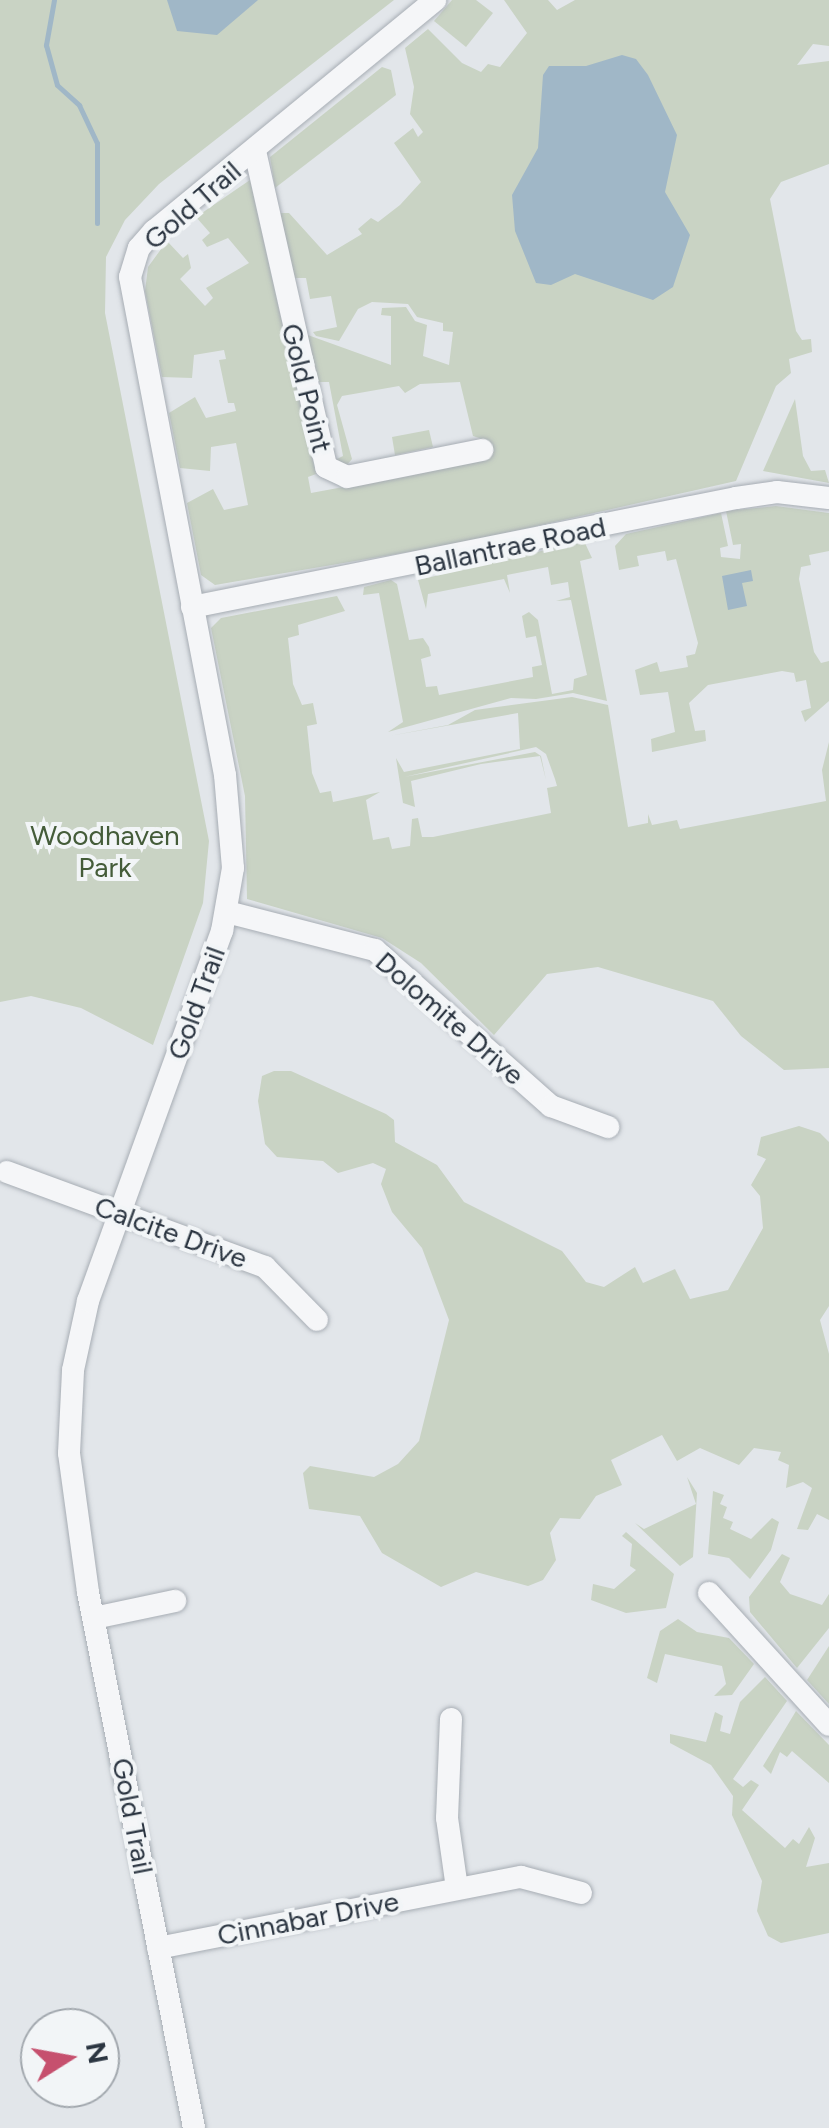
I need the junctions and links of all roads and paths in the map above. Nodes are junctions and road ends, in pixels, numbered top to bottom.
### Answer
1 (435, 0) edge
2 (255, 151) junction
3 (482, 450) dead end
4 (829, 498) edge
5 (192, 607) junction
6 (227, 912) junction
7 (608, 1127) dead end
8 (7, 1172) dead end
9 (119, 1213) junction
10 (317, 1320) dead end
11 (709, 1594) dead end
12 (176, 1601) dead end
13 (94, 1618) junction
14 (451, 1719) dead end
15 (829, 1725) edge
16 (457, 1888) junction
17 (581, 1893) dead end
18 (158, 1948) junction
19 (194, 2128) edge

1 - 2 street, Gold Trail
2 - 3 street, Gold Point
2 - 5 street, Gold Trail
4 - 5 street, Ballantrae Road
5 - 6 street, Gold Trail
6 - 7 street, Dolomite Drive
6 - 9 street, Gold Trail
8 - 9 street, Calcite Drive
9 - 10 street, Calcite Drive
9 - 13 street, Gold Trail
11 - 15 street
12 - 13 street
13 - 18 street, Gold Trail
14 - 16 street
16 - 17 street, Cinnabar Drive
16 - 18 street, Cinnabar Drive
18 - 19 street, Gold Trail

